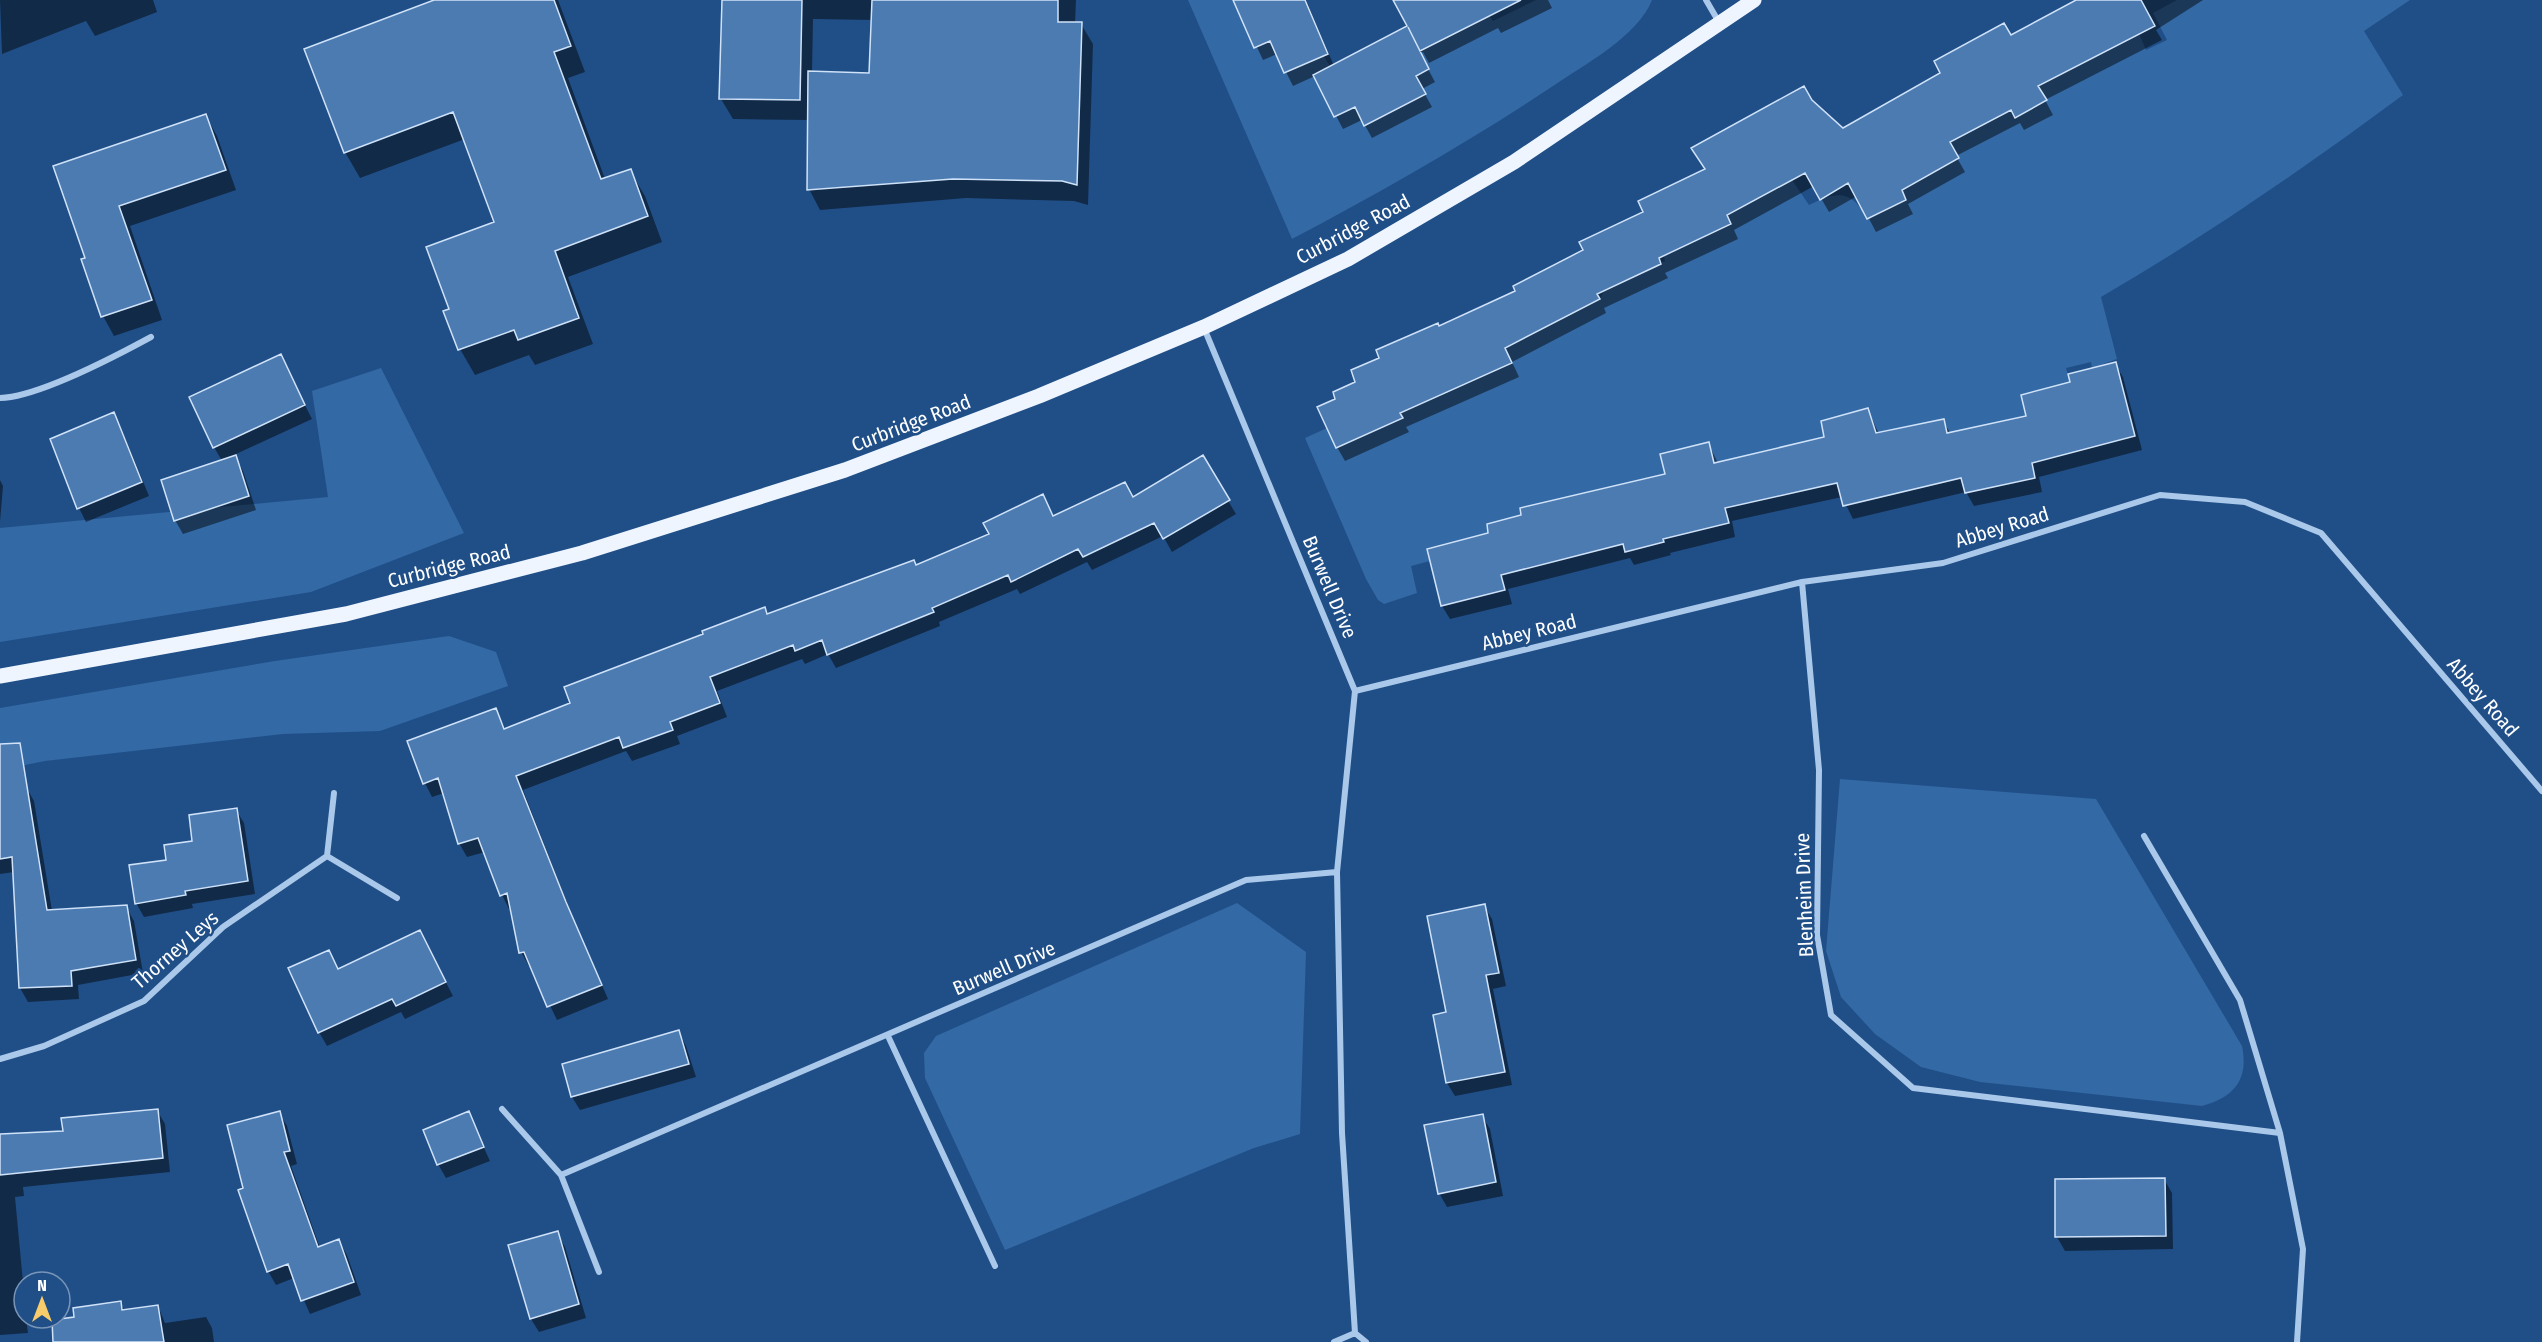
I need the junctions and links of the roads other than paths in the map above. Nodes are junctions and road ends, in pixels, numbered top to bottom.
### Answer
1 (1706, 0) edge
2 (1754, 0) edge
3 (1720, 24) junction
4 (1204, 327) junction
5 (151, 337) dead end
6 (0, 398) edge
7 (1802, 582) junction
8 (0, 676) edge
9 (1356, 691) junction
10 (2542, 791) edge
11 (334, 793) dead end
12 (2144, 836) dead end
13 (327, 856) junction
14 (1337, 872) junction
15 (397, 898) dead end
16 (888, 1036) junction
17 (0, 1059) edge
18 (502, 1109) dead end
19 (2280, 1133) junction
20 (561, 1175) junction
21 (994, 1266) dead end
22 (599, 1272) dead end
23 (1355, 1333) junction
24 (1334, 1342) edge
25 (1366, 1342) edge
26 (2297, 1342) edge

1 - 3 street
2 - 3 main road, Curbridge Road
3 - 4 main road, Curbridge Road
4 - 8 main road, Curbridge Road
4 - 9 street, Burwell Drive
5 - 6 street
7 - 9 street, Abbey Road
7 - 10 street, Abbey Road
7 - 19 street, Blenheim Drive
9 - 14 street, Burwell Drive
11 - 13 street
12 - 19 street
13 - 15 street
13 - 17 street, Thorney Leys
14 - 16 street, Burwell Drive
14 - 23 street, Burwell Drive
16 - 20 street, Burwell Drive
16 - 21 street
18 - 20 street
19 - 26 street
20 - 22 street
23 - 24 street
23 - 25 street

